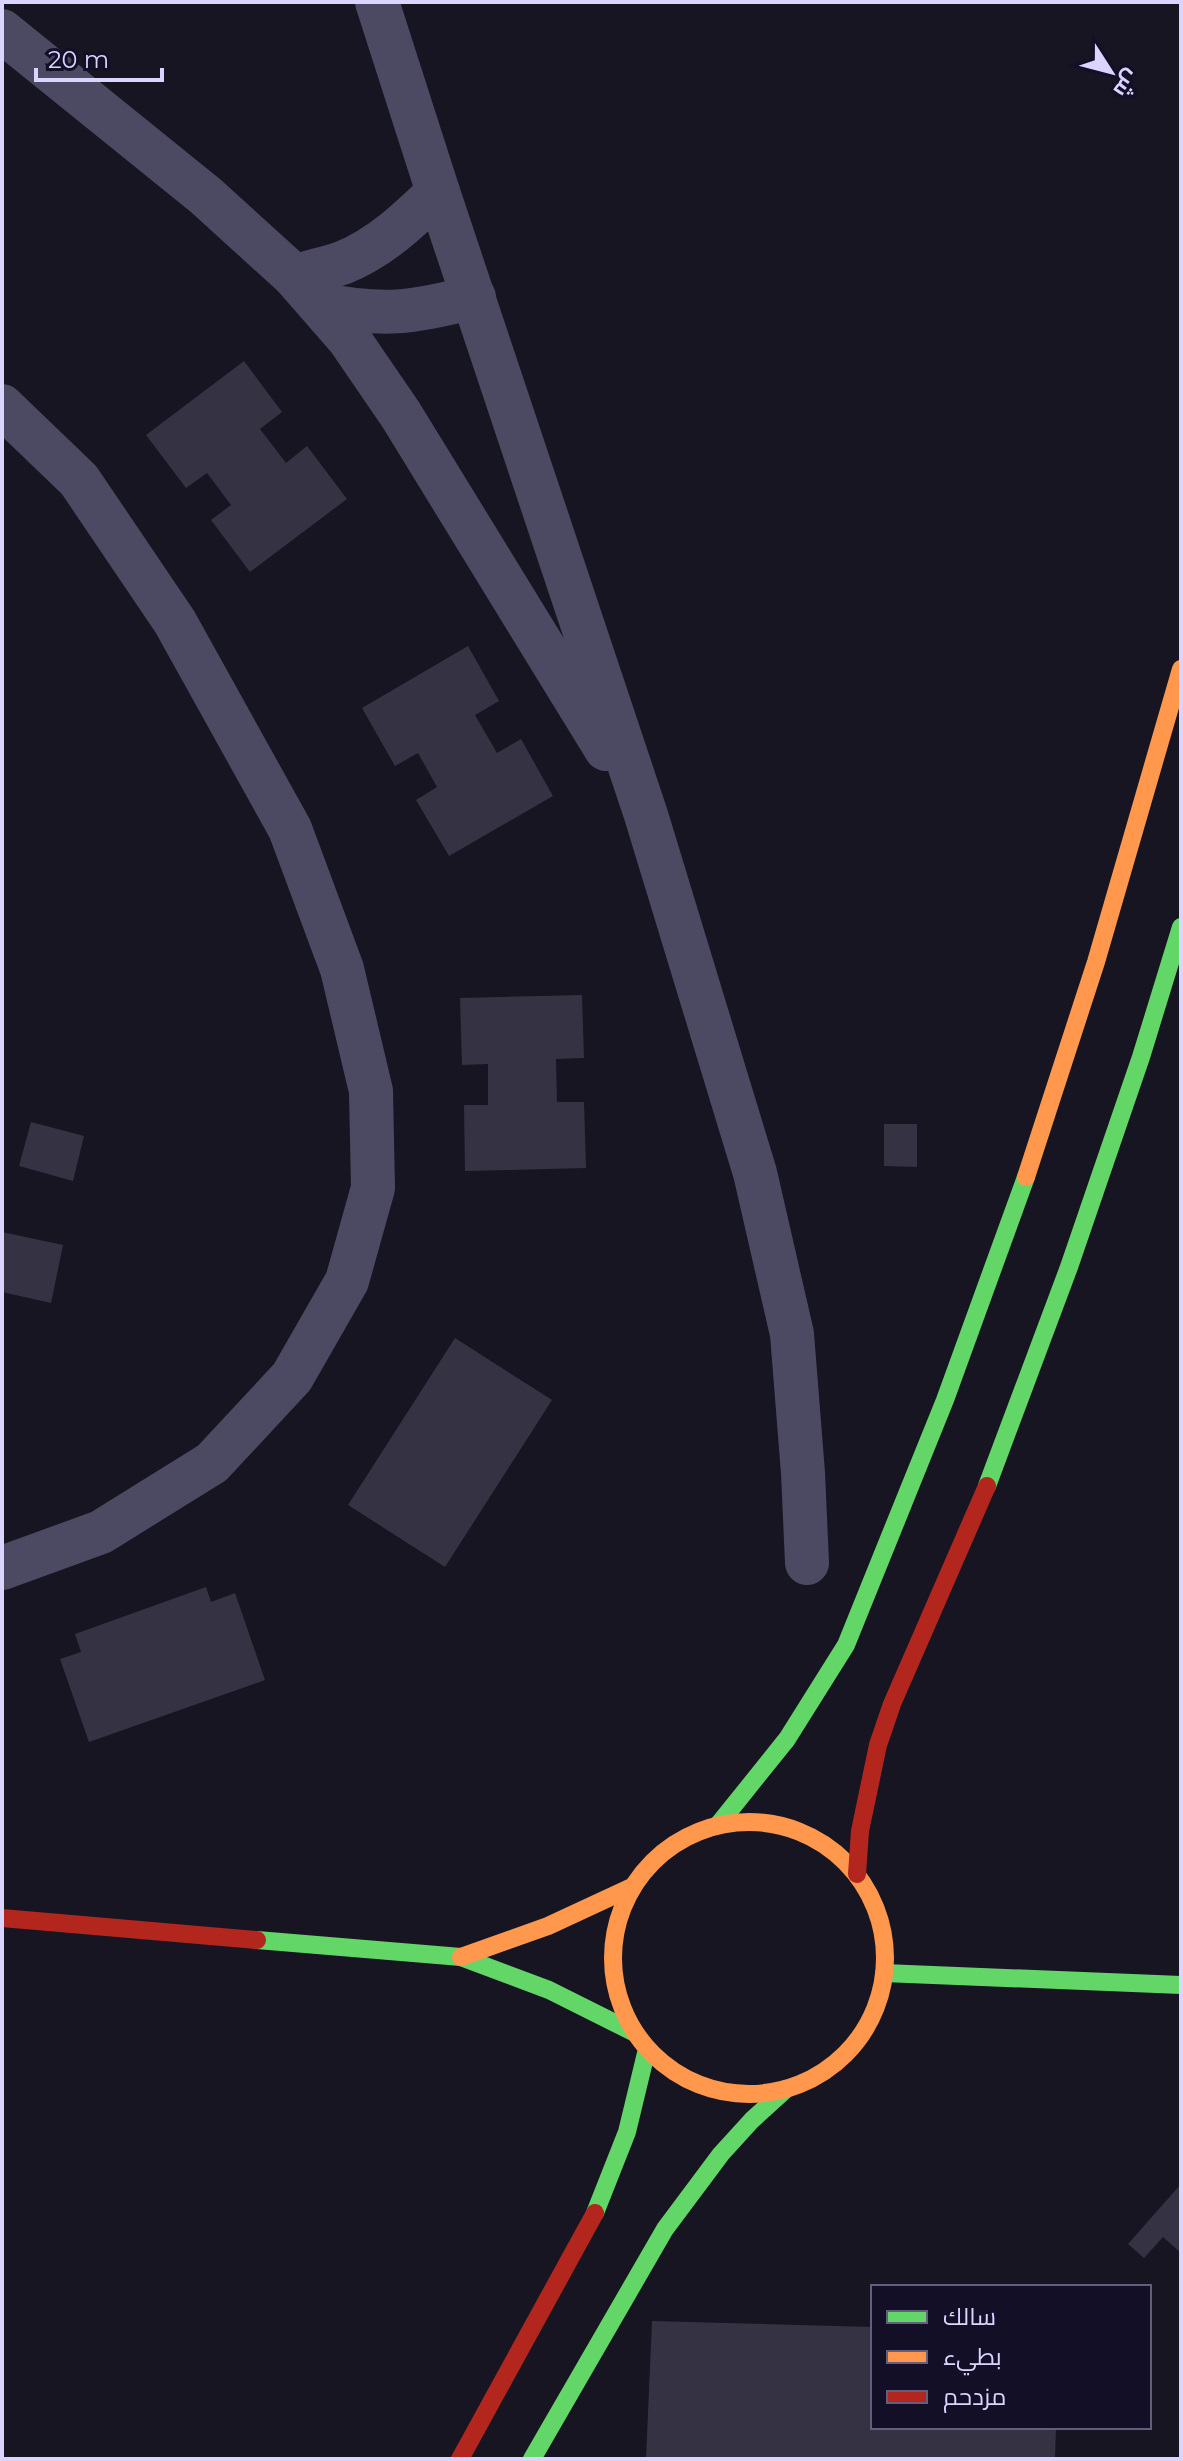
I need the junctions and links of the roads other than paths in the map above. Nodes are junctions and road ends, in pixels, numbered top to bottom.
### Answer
1 (377, 2) edge
2 (2, 31) edge
3 (438, 192) junction
4 (306, 290) junction
5 (474, 297) junction
6 (2, 406) edge
7 (1181, 669) edge
8 (646, 815) junction
9 (1181, 927) edge
10 (807, 1563) dead end
11 (2, 1568) edge
12 (718, 1825) junction
13 (857, 1874) junction
14 (632, 1887) junction
15 (2, 1918) edge
16 (461, 1957) junction
17 (884, 1973) junction
18 (1181, 1985) edge
19 (633, 2032) junction
20 (647, 2049) junction
21 (786, 2089) junction
22 (460, 2459) edge
23 (532, 2459) edge

1 - 3 street
2 - 4 street
3 - 4 street
3 - 5 street
4 - 5 street
4 - 8 street
5 - 8 street
6 - 11 street
7 - 12 main road
8 - 10 street
9 - 13 main road
12 - 13 main road
12 - 14 main road
13 - 17 main road
14 - 16 main road
14 - 19 main road
15 - 16 main road
16 - 19 main road
17 - 18 main road
17 - 21 main road
19 - 20 main road
20 - 21 main road
20 - 22 main road
21 - 23 main road

